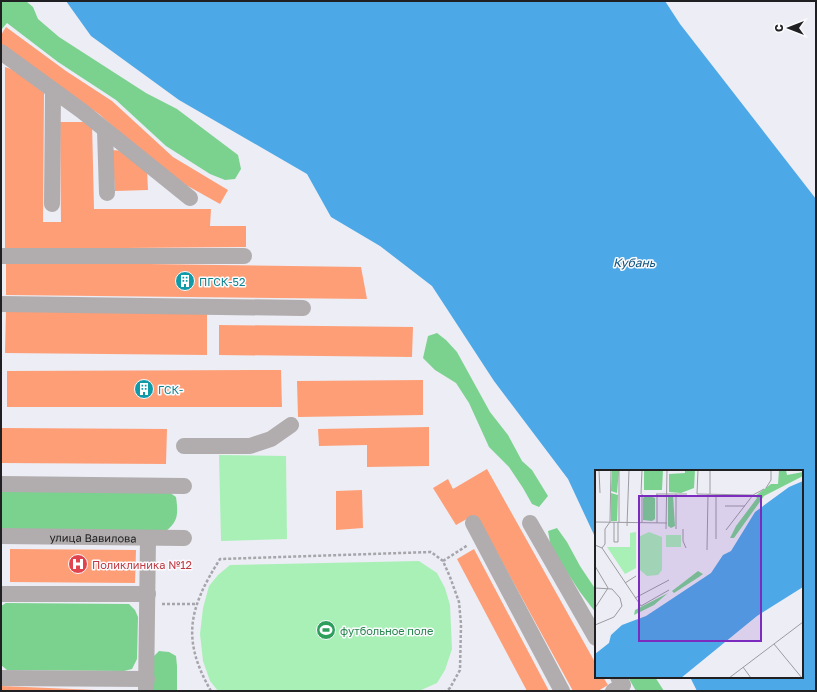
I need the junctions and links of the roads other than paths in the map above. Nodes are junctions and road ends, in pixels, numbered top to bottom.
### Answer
1 (1, 52) edge
2 (53, 91) junction
3 (105, 131) junction
4 (107, 193) dead end
5 (190, 198) dead end
6 (52, 204) dead end
7 (1, 256) edge
8 (244, 256) dead end
9 (1, 304) edge
10 (303, 308) dead end
11 (290, 425) dead end
12 (184, 446) dead end
13 (1, 484) edge
14 (184, 486) dead end
15 (473, 522) dead end
16 (530, 523) dead end
17 (1, 536) edge
18 (148, 538) junction
19 (184, 538) dead end
20 (1, 594) edge
21 (147, 599) junction
22 (595, 636) edge
23 (1, 678) edge
24 (618, 678) edge
25 (146, 685) edge
26 (562, 691) edge
27 (613, 691) edge

1 - 2 street
2 - 3 street
2 - 6 street
3 - 4 street
3 - 5 street
7 - 8 street
9 - 10 street
11 - 12 street
13 - 14 street
15 - 26 street
16 - 22 street
17 - 18 street, улица Вавилова
18 - 19 street, улица Вавилова
18 - 21 street
20 - 21 street
21 - 25 street
23 - 25 street
24 - 27 street

